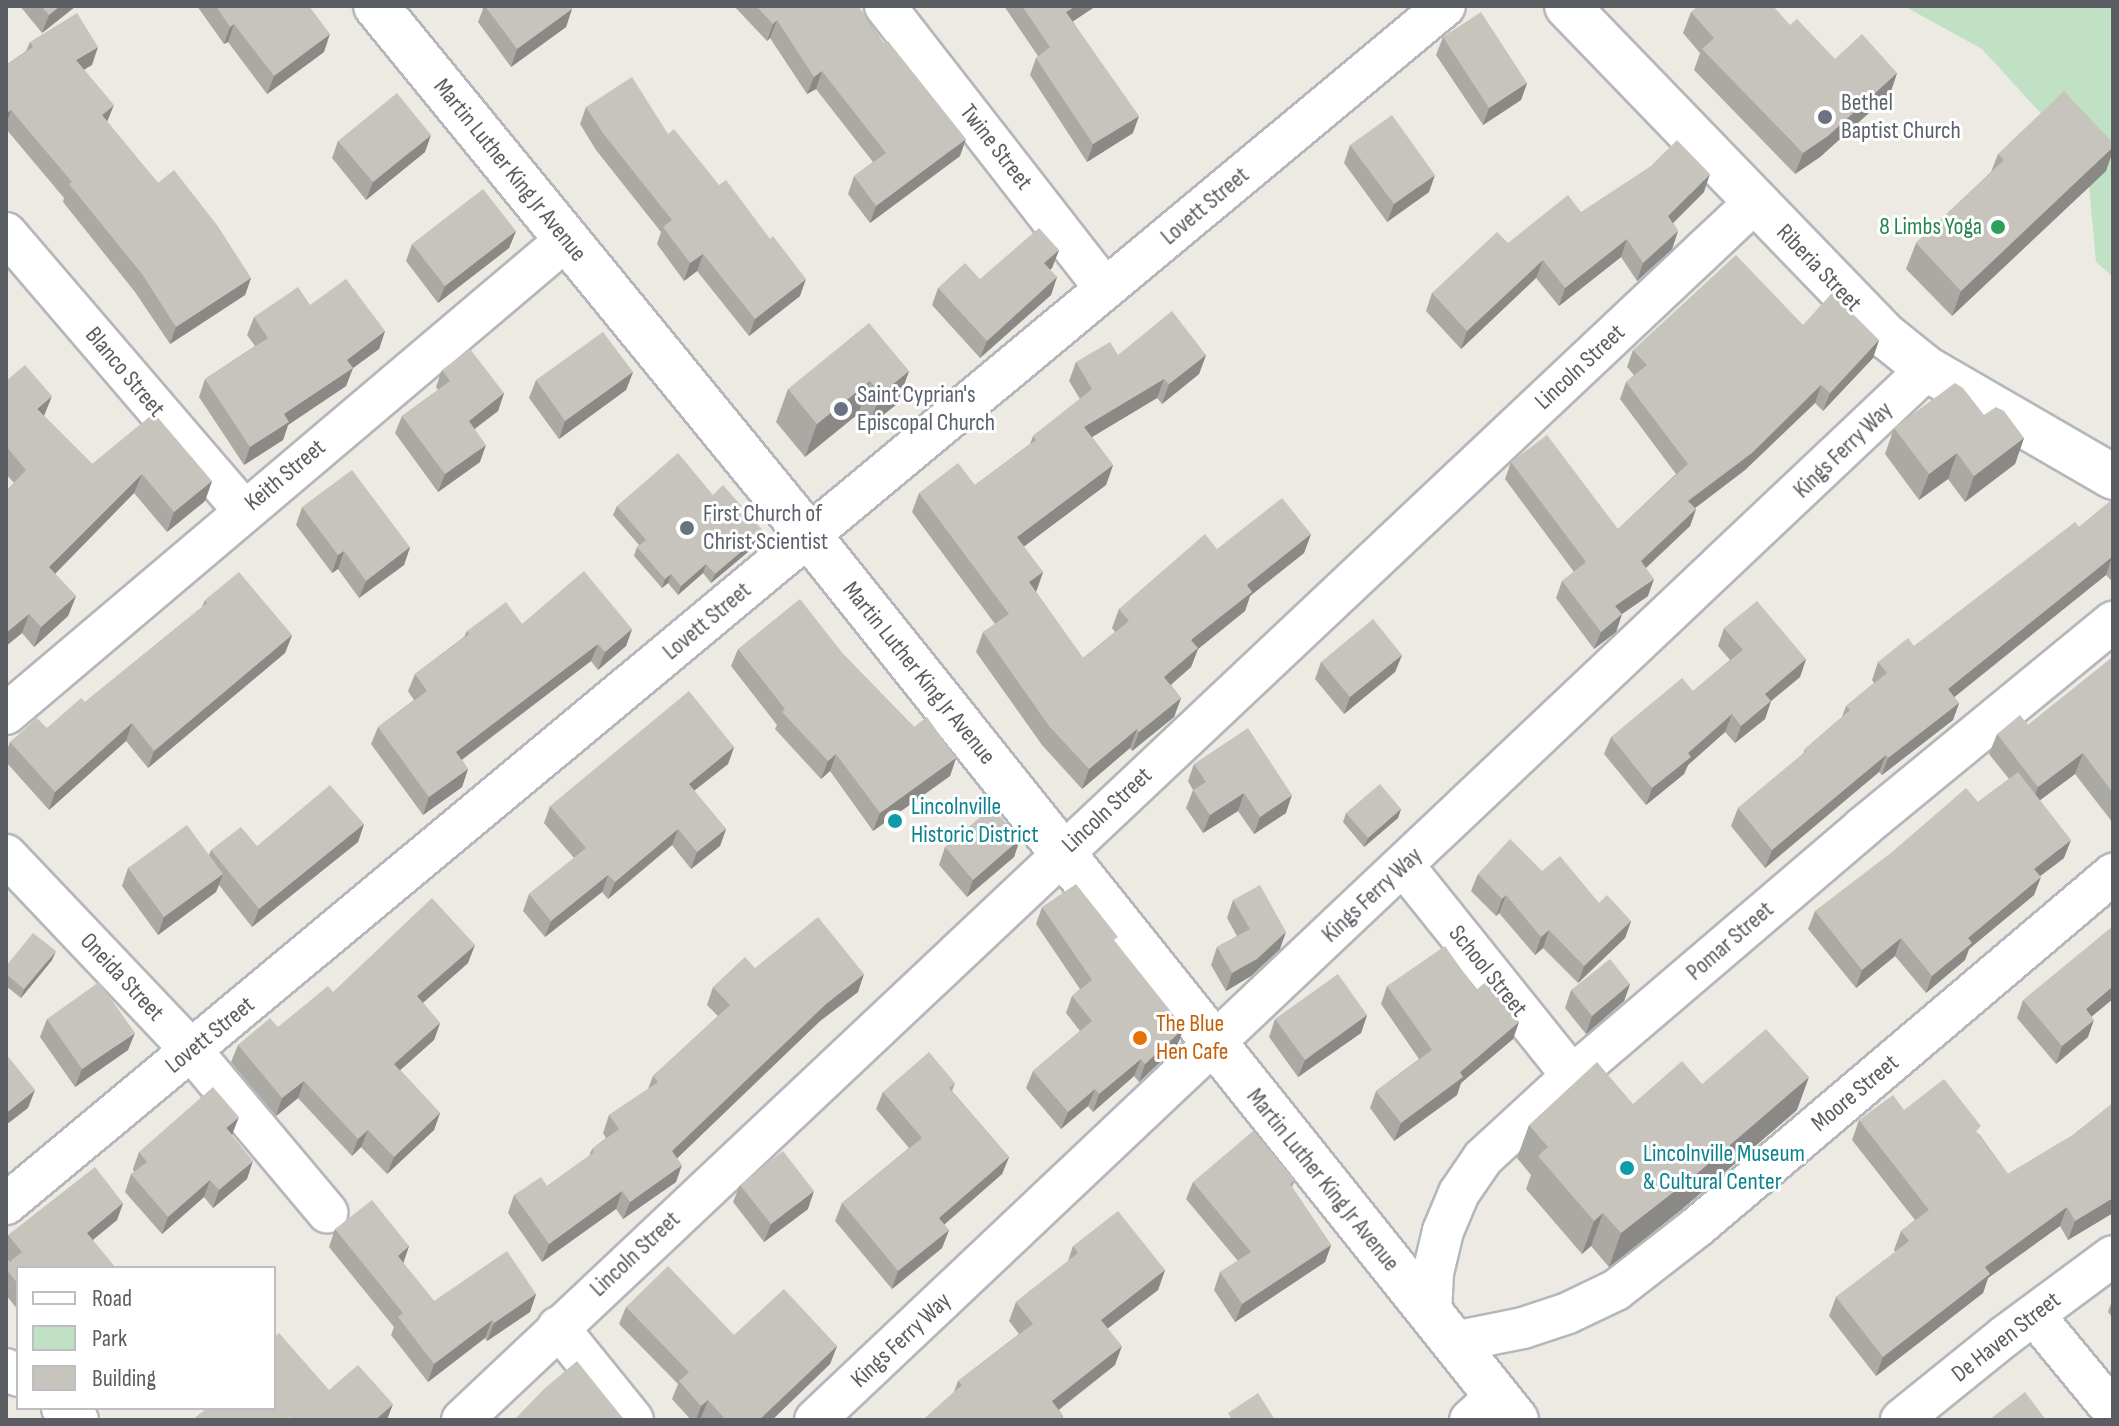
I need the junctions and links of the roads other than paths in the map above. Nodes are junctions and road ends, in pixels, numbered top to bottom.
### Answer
1 (376, 6) edge
2 (885, 6) edge
3 (1445, 6) edge
4 (1567, 6) edge
5 (1755, 202) junction
6 (6, 233) edge
7 (566, 240) junction
8 (1105, 289) junction
9 (1927, 369) junction
10 (2113, 477) edge
11 (243, 510) junction
12 (809, 536) junction
13 (2113, 622) edge
14 (6, 714) edge
15 (1062, 852) junction
16 (6, 855) edge
17 (1404, 866) junction
18 (2113, 874) edge
19 (1213, 1042) junction
20 (191, 1050) junction
21 (1572, 1076) junction
22 (6, 1204) edge
23 (327, 1212) dead end
24 (2113, 1256) edge
25 (2034, 1315) junction
26 (558, 1327) junction
27 (1442, 1329) junction
28 (2113, 1411) edge
29 (1494, 1412) edge
30 (462, 1420) edge
31 (633, 1420) edge
32 (815, 1420) edge
33 (1901, 1420) edge

1 - 7 street, Martin Luther King Jr Avenue
2 - 8 street, Twine Street
3 - 8 street, Lovett Street
4 - 5 street, Riberia Street
5 - 9 street, Riberia Street
5 - 15 street, Lincoln Street
6 - 11 street, Blanco Street
7 - 11 street, Keith Street
7 - 12 street, Martin Luther King Jr Avenue
8 - 12 street, Lovett Street
9 - 10 street, Riberia Street
9 - 17 street, Kings Ferry Way
11 - 14 street, Keith Street
12 - 15 street, Martin Luther King Jr Avenue
12 - 20 street, Lovett Street
13 - 21 street, Pomar Street
15 - 19 street, Martin Luther King Jr Avenue
15 - 26 street, Lincoln Street
16 - 20 street, Oneida Street
17 - 19 street, Kings Ferry Way
17 - 21 street, School Street
18 - 27 street, Moore Street
19 - 27 street, Martin Luther King Jr Avenue
19 - 32 street, Kings Ferry Way
20 - 22 street, Lovett Street
20 - 23 street, Oneida Street
21 - 27 street, Pomar Street
24 - 25 street, De Haven Street
25 - 28 street
25 - 33 street, De Haven Street
26 - 30 street, Lincoln Street
26 - 31 street
27 - 29 street, Martin Luther King Jr Avenue

